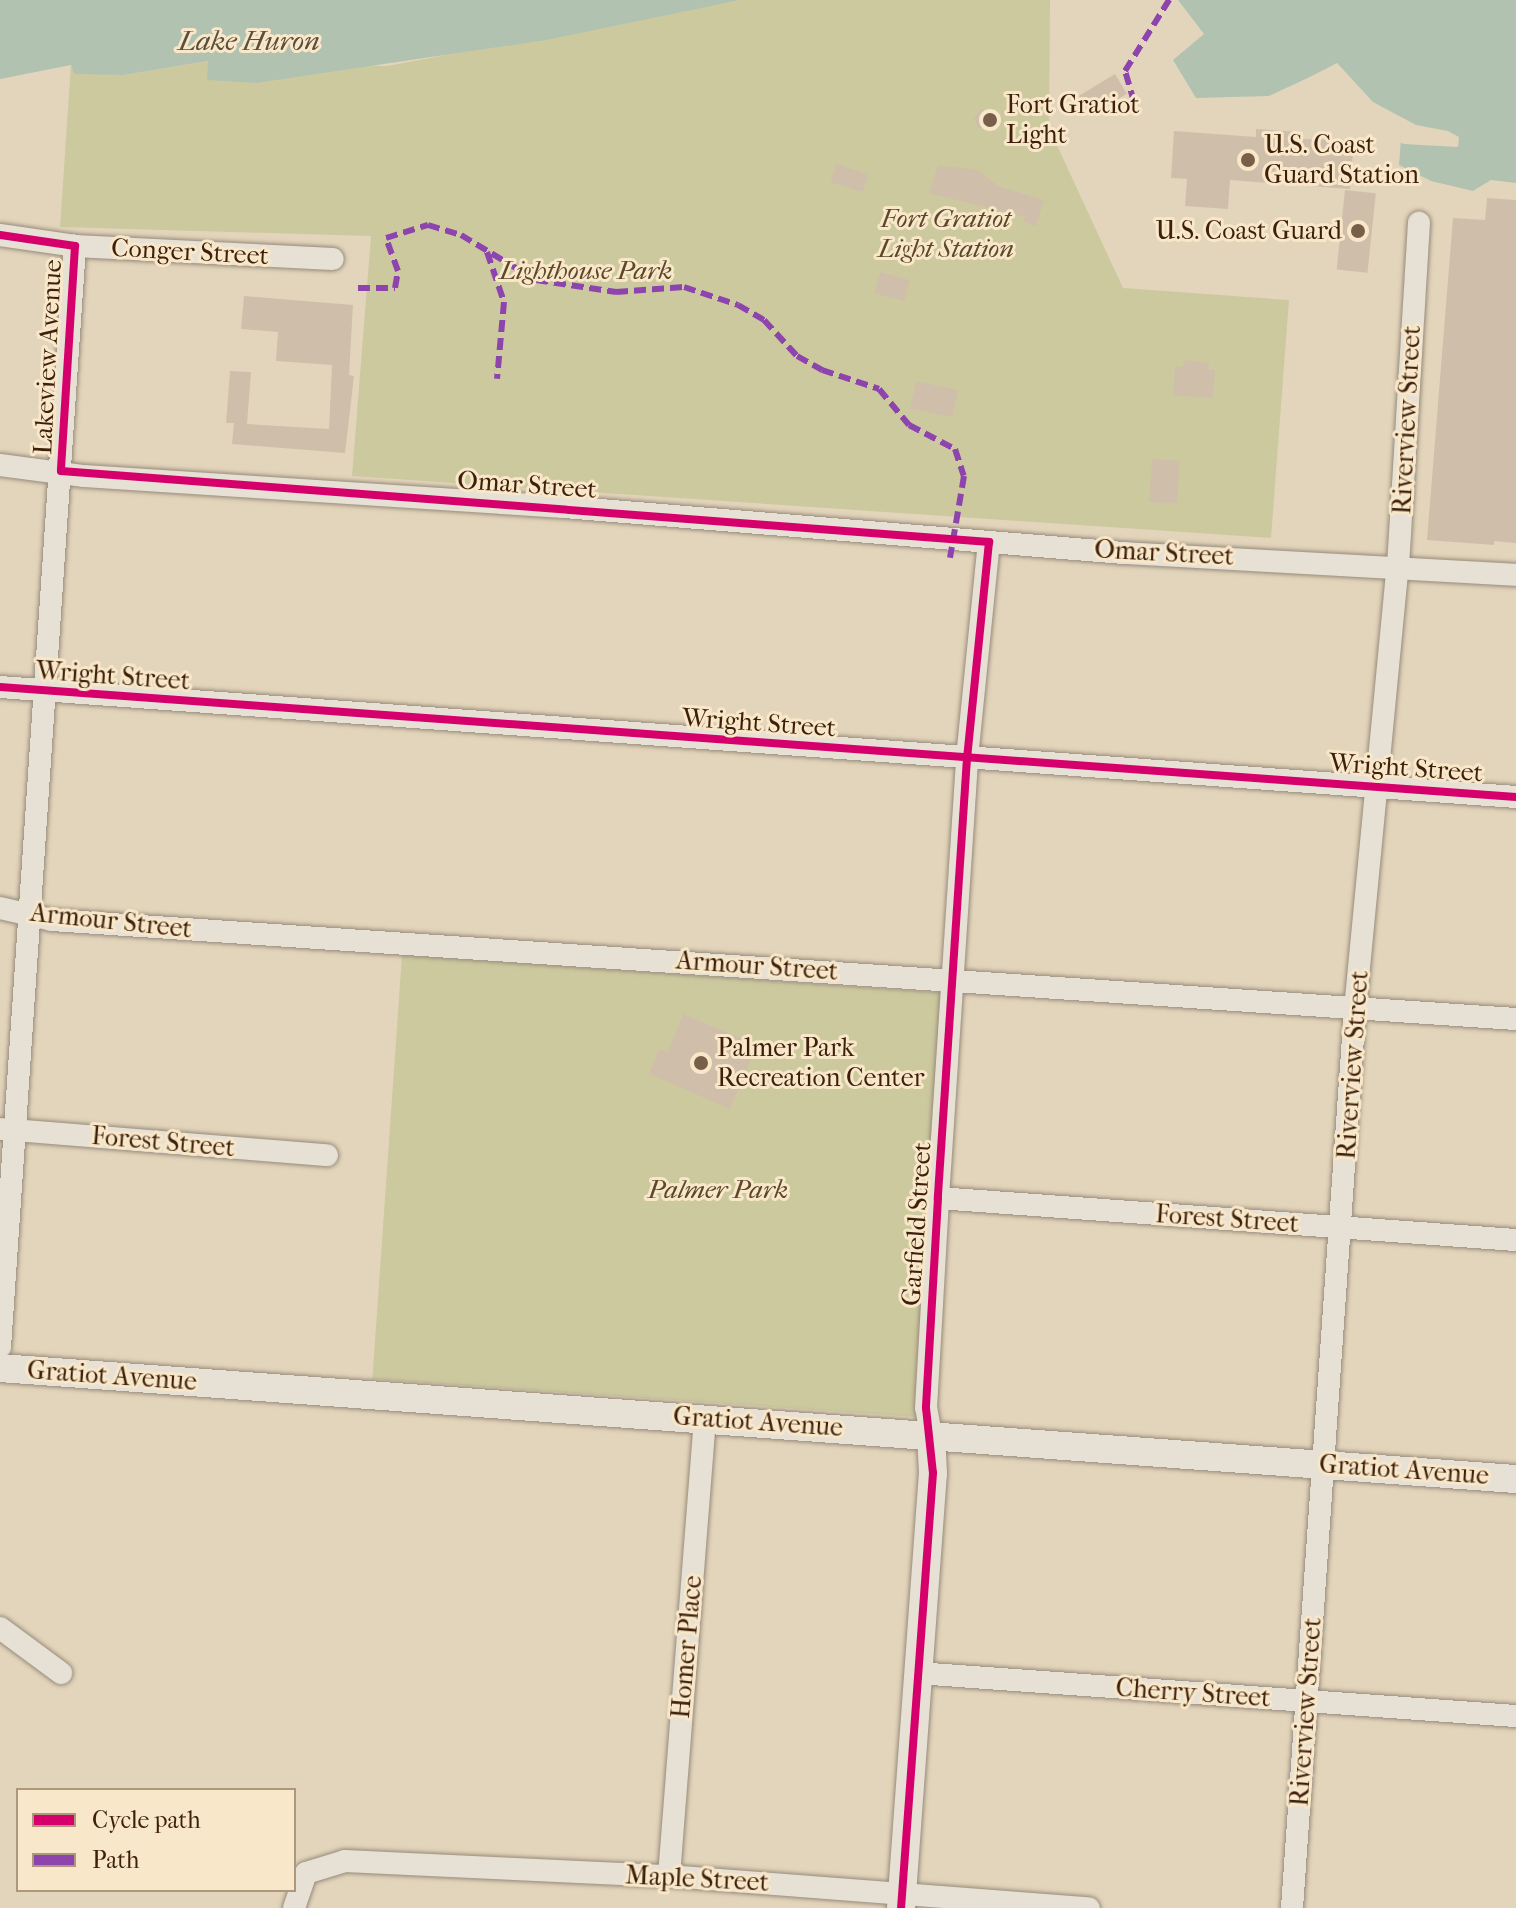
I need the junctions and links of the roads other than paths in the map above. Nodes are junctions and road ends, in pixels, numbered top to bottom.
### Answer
1 (1419, 223) dead end
2 (0, 235) edge
3 (75, 246) junction
4 (333, 259) dead end
5 (0, 465) edge
6 (61, 471) junction
7 (989, 542) junction
8 (1398, 566) junction
9 (1516, 575) edge
10 (0, 687) edge
11 (45, 690) junction
12 (967, 758) junction
13 (1375, 785) junction
14 (1516, 797) edge
15 (0, 908) edge
16 (30, 915) junction
17 (954, 978) junction
18 (1355, 1009) junction
19 (1516, 1019) edge
20 (6, 1129) edge
21 (327, 1155) dead end
22 (938, 1198) junction
23 (1342, 1227) junction
24 (1516, 1240) edge
25 (0, 1347) edge
26 (0, 1368) edge
27 (705, 1418) junction
28 (931, 1435) junction
29 (1325, 1465) junction
30 (1516, 1479) edge
31 (0, 1628) edge
32 (61, 1673) dead end
33 (917, 1673) junction
34 (1307, 1701) junction
35 (1516, 1716) edge
36 (669, 1876) junction
37 (901, 1901) edge
38 (294, 1908) edge
39 (1089, 1908) edge
40 (1292, 1908) edge

1 - 8 street, Riverview Street
2 - 3 street, Conger Street
3 - 4 street, Conger Street
3 - 6 street, Lakeview Avenue
5 - 6 street, Omar Street
6 - 7 street, Omar Street
6 - 11 street, Lakeview Avenue
7 - 8 street, Omar Street
7 - 12 street, Garfield Street
8 - 9 street, Omar Street
8 - 13 street, Riverview Street
10 - 11 street, Wright Street
11 - 12 street, Wright Street
11 - 16 street, Lakeview Avenue
12 - 13 street, Wright Street
12 - 17 street, Garfield Street
13 - 14 street, Wright Street
13 - 18 street, Riverview Street
15 - 16 street, Armour Street
16 - 17 street, Armour Street
16 - 20 street, Lakeview Avenue
17 - 18 street, Armour Street
17 - 22 street, Garfield Street
18 - 19 street, Armour Street
18 - 23 street, Riverview Street
20 - 21 street, Forest Street
20 - 25 street, Lakeview Avenue
22 - 23 street, Forest Street
22 - 28 street, Garfield Street
23 - 24 street, Forest Street
23 - 29 street, Riverview Street
26 - 27 street, Gratiot Avenue
27 - 28 street, Gratiot Avenue
27 - 36 street, Homer Place
28 - 29 street, Gratiot Avenue
28 - 33 street, Garfield Street
29 - 30 street, Gratiot Avenue
29 - 34 street, Riverview Street
31 - 32 street
33 - 34 street, Cherry Street
33 - 37 street, Garfield Street
34 - 35 street, Cherry Street
34 - 40 street, Riverview Street
36 - 37 street, Maple Street
36 - 38 street, Maple Street
37 - 39 street, Maple Street

